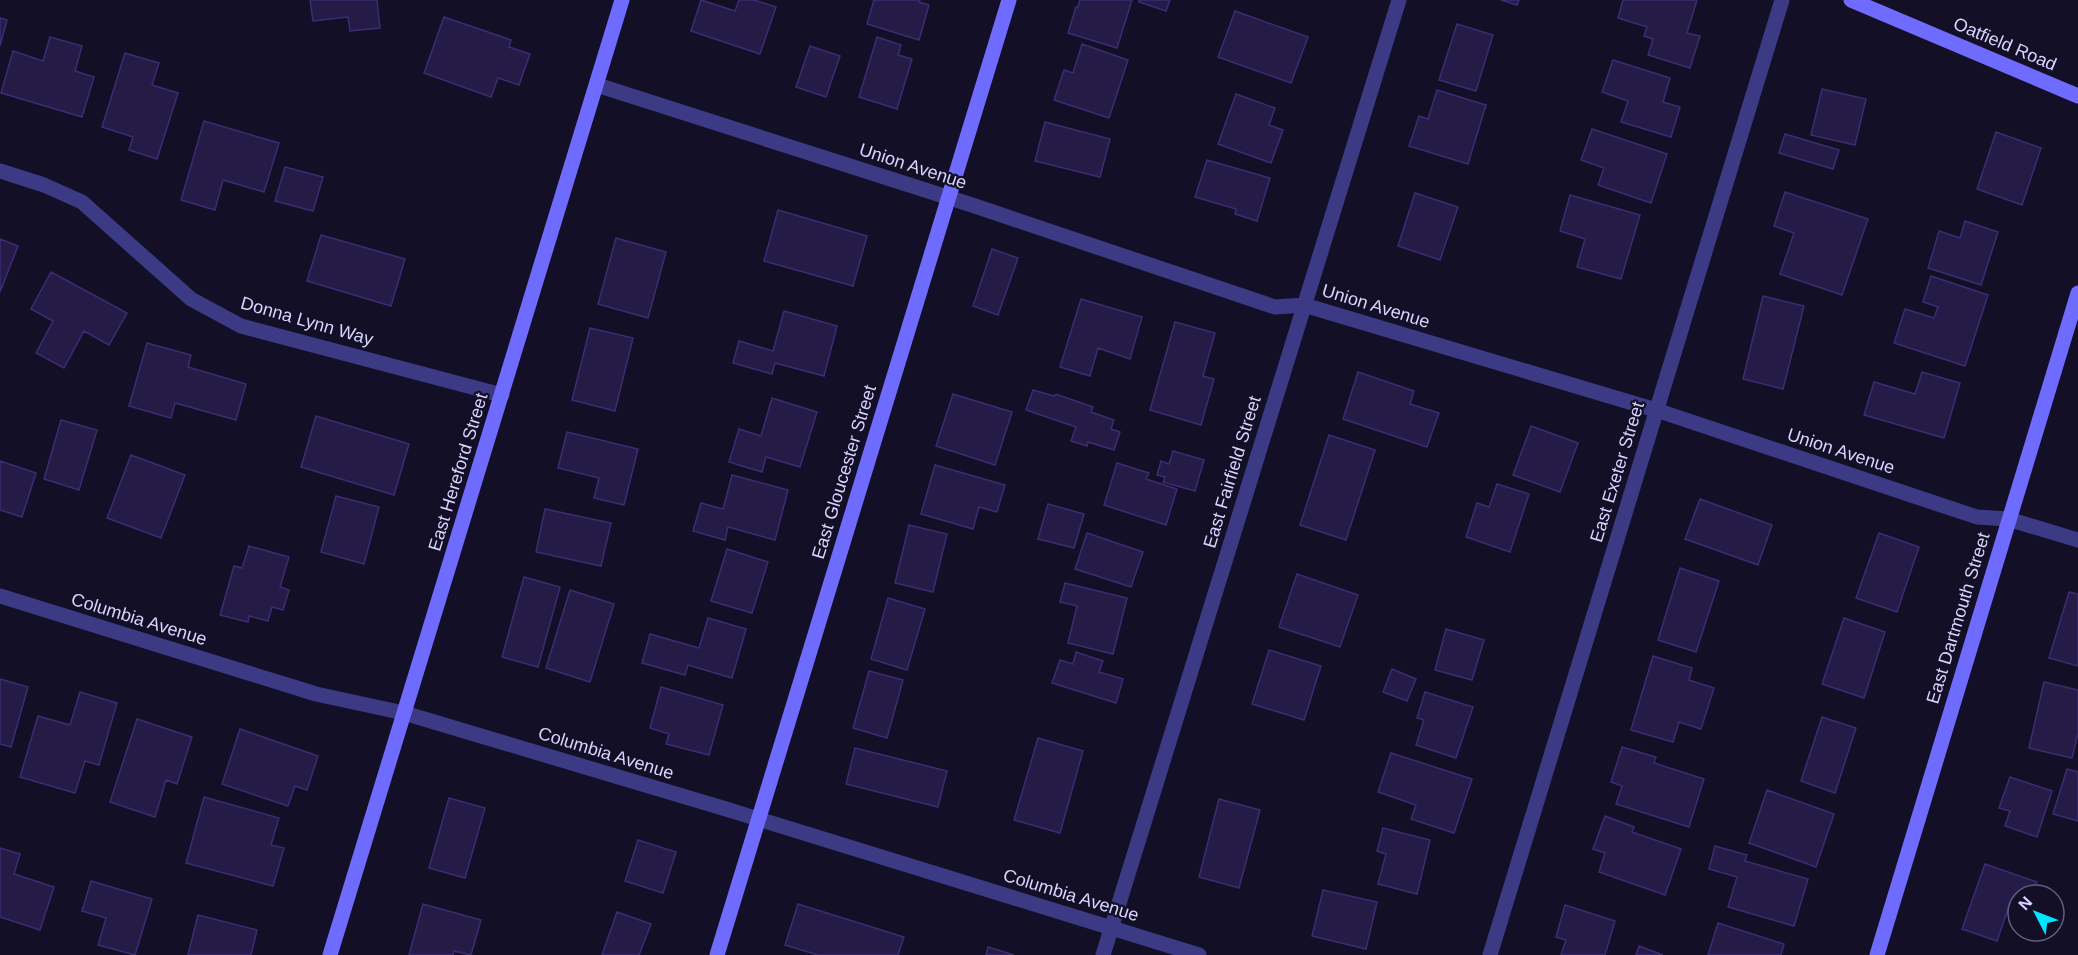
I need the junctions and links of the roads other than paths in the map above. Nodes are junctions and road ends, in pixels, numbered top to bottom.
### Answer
1 (622, 0) edge
2 (1009, 0) edge
3 (1399, 0) edge
4 (1782, 0) edge
5 (1851, 0) edge
6 (597, 85) junction
7 (2078, 96) edge
8 (0, 171) edge
9 (948, 198) junction
10 (2078, 293) edge
11 (1304, 305) junction
12 (502, 395) junction
13 (1656, 410) junction
14 (2008, 519) junction
15 (2078, 540) edge
16 (0, 596) edge
17 (404, 713) junction
18 (759, 819) junction
19 (1112, 927) junction
20 (330, 955) edge
21 (717, 955) edge
22 (1103, 955) edge
23 (1199, 955) edge
24 (1490, 955) edge
25 (1876, 955) edge

1 - 6 street, East Hereford Street
2 - 9 street, East Gloucester Street
3 - 11 street, East Fairfield Street
4 - 13 street, East Exeter Street
5 - 7 street, Oatfield Road
6 - 9 street, Union Avenue
6 - 12 street, East Hereford Street
8 - 12 street, Donna Lynn Way
9 - 11 street, Union Avenue
9 - 18 street, East Gloucester Street
10 - 14 street, East Dartmouth Street
11 - 13 street, Union Avenue
11 - 19 street, East Fairfield Street
12 - 17 street, East Hereford Street
13 - 14 street, Union Avenue
13 - 24 street, East Exeter Street
14 - 15 street, Union Avenue
14 - 25 street, East Dartmouth Street
16 - 17 street, Columbia Avenue
17 - 18 street, Columbia Avenue
17 - 20 street, East Hereford Street
18 - 19 street, Columbia Avenue
18 - 21 street, East Gloucester Street
19 - 22 street, East Fairfield Street
19 - 23 street, Columbia Avenue

